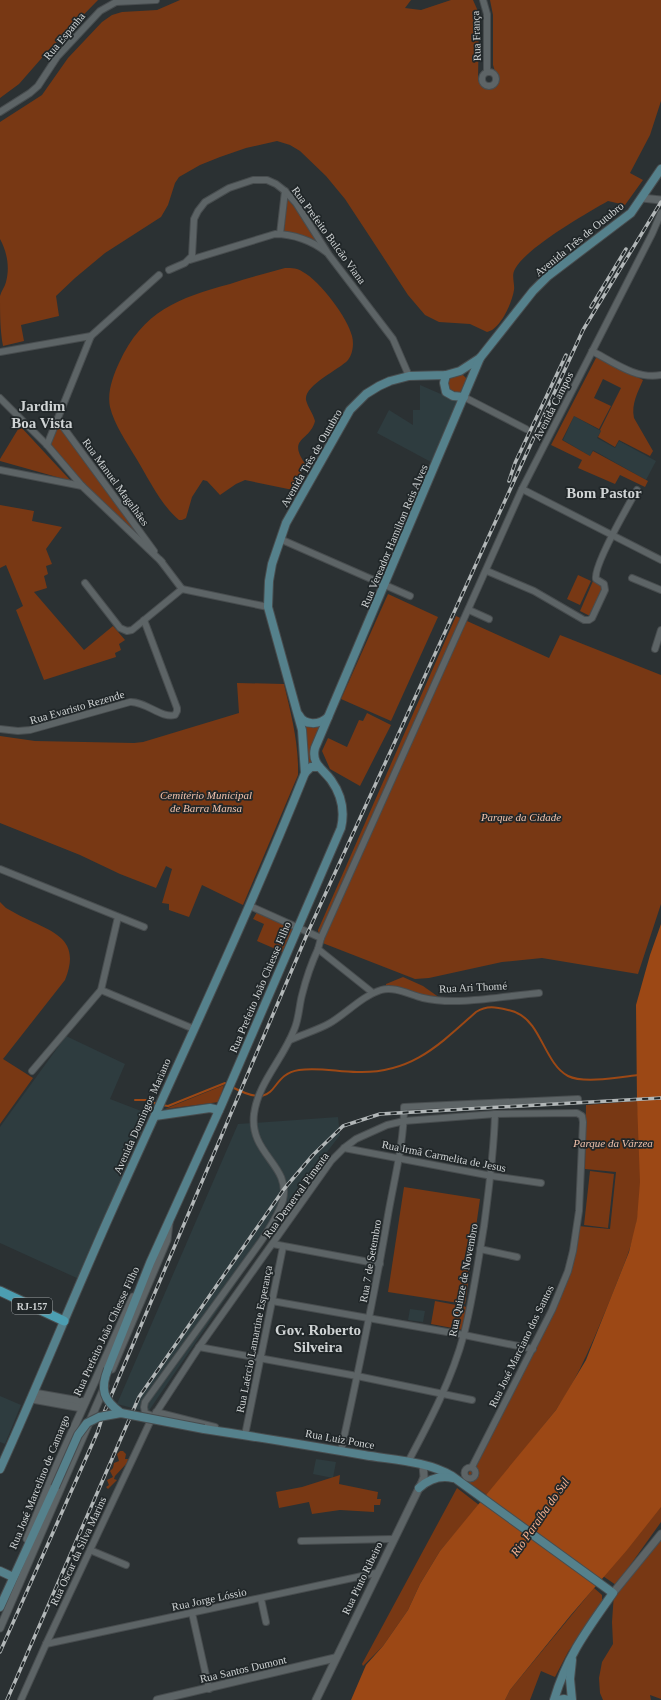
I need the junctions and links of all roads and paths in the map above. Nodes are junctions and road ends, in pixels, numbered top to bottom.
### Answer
1 (156, 0) edge
2 (483, 0) edge
3 (487, 72) dead end
4 (0, 112) edge
5 (661, 169) edge
6 (285, 191) junction
7 (642, 198) junction
8 (661, 200) edge
9 (661, 213) edge
10 (280, 234) junction
11 (329, 255) junction
12 (190, 258) junction
13 (169, 270) dead end
14 (159, 275) dead end
15 (91, 336) junction
16 (592, 351) junction
17 (0, 352) edge
18 (480, 358) junction
19 (460, 371) junction
20 (446, 375) junction
21 (661, 375) edge
22 (409, 376) junction
23 (470, 383) junction
24 (464, 397) junction
25 (0, 398) edge
26 (58, 420) junction
27 (526, 429) dead end
28 (47, 445) junction
29 (0, 470) edge
30 (82, 486) junction
31 (522, 489) junction
32 (637, 490) dead end
33 (612, 534) junction
34 (280, 539) junction
35 (661, 560) edge
36 (162, 562) junction
37 (487, 571) junction
38 (632, 578) dead end
39 (85, 583) dead end
40 (385, 585) junction
41 (182, 589) junction
42 (661, 590) edge
43 (410, 596) dead end
44 (268, 607) junction
45 (468, 610) junction
46 (489, 619) dead end
47 (144, 620) junction
48 (661, 630) edge
49 (655, 649) dead end
50 (297, 712) junction
51 (328, 718) junction
52 (0, 729) edge
53 (319, 768) junction
54 (305, 773) junction
55 (0, 869) edge
56 (250, 906) junction
57 (118, 917) junction
58 (144, 926) dead end
59 (297, 927) junction
60 (322, 938) junction
61 (318, 949) junction
62 (101, 990) junction
63 (373, 993) junction
64 (539, 993) dead end
65 (194, 1029) junction
66 (290, 1040) junction
67 (32, 1071) dead end
68 (578, 1099) dead end
69 (218, 1110) junction
70 (577, 1112) joint
71 (156, 1113) junction
72 (495, 1114) junction
73 (404, 1121) junction
74 (344, 1148) junction
75 (398, 1157) junction
76 (492, 1176) junction
77 (542, 1183) dead end
78 (168, 1220) junction
79 (273, 1244) junction
80 (284, 1247) junction
81 (480, 1249) junction
82 (517, 1257) dead end
83 (150, 1263) junction
84 (380, 1264) junction
85 (0, 1291) edge
86 (272, 1300) junction
87 (369, 1318) junction
88 (64, 1321) junction
89 (464, 1335) junction
90 (199, 1347) junction
91 (533, 1349) junction
92 (260, 1358) junction
93 (357, 1376) junction
94 (443, 1393) junction
95 (33, 1396) junction
96 (472, 1400) dead end
97 (83, 1405) junction
98 (121, 1413) junction
99 (155, 1414) junction
100 (245, 1435) junction
101 (341, 1451) junction
102 (408, 1462) junction
103 (427, 1466) junction
104 (472, 1467) dead end
105 (0, 1469) edge
106 (458, 1480) junction
107 (419, 1488) junction
108 (661, 1534) edge
109 (393, 1539) junction
110 (301, 1541) dead end
111 (90, 1550) junction
112 (18, 1565) junction
113 (126, 1565) dead end
114 (0, 1571) edge
115 (376, 1573) junction
116 (0, 1577) edge
117 (12, 1579) junction
118 (611, 1591) junction
119 (261, 1599) junction
120 (0, 1607) edge
121 (192, 1613) junction
122 (266, 1622) dead end
123 (0, 1628) edge
124 (46, 1644) junction
125 (573, 1653) junction
126 (335, 1658) junction
127 (209, 1689) junction
128 (21, 1700) edge
129 (157, 1700) edge
130 (316, 1700) edge
131 (554, 1700) edge
132 (558, 1700) edge
133 (568, 1700) edge
134 (572, 1700) edge

1 - 4 street, Rua Espanha
2 - 3 street, Rua França
5 - 7 main road, Avenida Três de Outubro
6 - 10 street
6 - 11 street, Rua Prefeito Bulcão Viana
6 - 12 street, Rua Prefeito Bulcão Viana
7 - 8 street
7 - 18 main road, Avenida Três de Outubro
9 - 16 street, Avenida Campos
10 - 11 street
10 - 12 street
11 - 22 street, Rua Prefeito Bulcão Viana
12 - 13 street
14 - 15 street
15 - 17 street
15 - 26 street
16 - 21 street
16 - 31 street, Avenida Campos
18 - 19 main road, Avenida Três de Outubro
18 - 23 main road, Rua Vereador Hamilton Reis Alves
19 - 20 main road, Avenida Três de Outubro
19 - 23 main road
20 - 22 main road, Avenida Três de Outubro
20 - 24 main road
22 - 34 main road, Avenida Três de Outubro
23 - 24 main road, Rua Vereador Hamilton Reis Alves
24 - 27 street
24 - 40 main road, Rua Vereador Hamilton Reis Alves
25 - 28 street
26 - 28 street
26 - 36 street, Rua Manuel Magalhães
28 - 30 street
29 - 30 street
30 - 36 street
31 - 33 street
31 - 37 street, Avenida Campos
32 - 33 street
33 - 35 street
33 - 37 street
34 - 40 street
34 - 44 main road, Avenida Três de Outubro
36 - 41 street, Rua Manuel Magalhães
37 - 45 street, Avenida Campos
38 - 42 street
39 - 47 street
40 - 43 street
40 - 51 main road, Rua Vereador Hamilton Reis Alves
41 - 44 street
41 - 47 street
44 - 50 main road, Avenida Três de Outubro
45 - 46 street
45 - 60 street, Avenida Campos
47 - 52 street, Rua Evaristo Rezende
48 - 49 street
50 - 51 main road
50 - 54 main road, Avenida Três de Outubro
51 - 53 main road
53 - 54 main road
53 - 59 main road, Rua Prefeito João Chiesse Filho
54 - 56 main road, Avenida Domingos Mariano
55 - 57 street
56 - 59 street
56 - 65 main road, Avenida Domingos Mariano
57 - 58 street
57 - 62 street
59 - 60 street
59 - 69 main road, Rua Prefeito João Chiesse Filho
60 - 61 street
61 - 63 street
61 - 66 street
62 - 65 street
62 - 67 street
63 - 64 street, Rua Ari Thomé
63 - 66 street
65 - 71 main road, Avenida Domingos Mariano
66 - 99 street
68 - 73 street, Rua 7 de Setembro
69 - 71 main road
69 - 78 main road, Rua Prefeito João Chiesse Filho
70 - 72 street, Rua Demerval Pimenta
70 - 91 street, Rua José Marciano dos Santos
71 - 88 main road, Avenida Domingos Mariano
72 - 73 street, Rua Demerval Pimenta
72 - 76 street, Rua Quinze de Novembro
73 - 74 street, Rua Demerval Pimenta
73 - 75 street, Rua 7 de Setembro
74 - 75 street, Rua Irmã Carmelita de Jesus
74 - 79 street, Rua Demerval Pimenta
75 - 76 street, Rua Irmã Carmelita de Jesus
75 - 84 street, Rua 7 de Setembro
76 - 77 street, Rua Irmã Carmelita de Jesus
76 - 81 street, Rua Quinze de Novembro
78 - 83 main road, Rua Prefeito João Chiesse Filho
78 - 123 street
79 - 80 street
79 - 90 street, Rua Demerval Pimenta
80 - 84 street
80 - 86 street, Rua Laércio Lamartine Esperança
81 - 82 street
81 - 89 street, Rua Quinze de Novembro
83 - 97 street, Rua Prefeito João Chiesse Filho
83 - 98 main road, Rua Prefeito João Chiesse Filho, bridge
84 - 87 street, Rua 7 de Setembro
85 - 88 main road, RJ-157
86 - 87 street
86 - 92 street, Rua Laércio Lamartine Esperança
87 - 89 street
87 - 93 street, Rua 7 de Setembro
88 - 95 main road, Avenida Domingos Mariano
89 - 91 street
89 - 94 street, Rua Quinze de Novembro
90 - 92 street
90 - 99 street, Rua Demerval Pimenta
91 - 104 street, Rua José Marciano dos Santos
92 - 93 street
92 - 100 street, Rua Laércio Lamartine Esperança
93 - 94 street
93 - 101 street, Rua 7 de Setembro
94 - 96 street
94 - 102 street, Rua Quinze de Novembro
95 - 97 street
95 - 105 main road, Avenida Domingos Mariano
97 - 112 street, Rua José Marcelino de Camargo
98 - 100 main road, Rua Luiz Ponce, bridge
98 - 112 main road, Rua José Marcelino de Camargo, bridge
99 - 100 street, Rua Luiz Ponce
99 - 111 street, Rua Oscar da Silva Marins
100 - 101 main road, Rua Luiz Ponce
101 - 102 main road, Rua Luiz Ponce
102 - 103 main road, Rua Luiz Ponce
103 - 106 main road, Rua Luiz Ponce
103 - 107 street, Rua Pinto Ribeiro
106 - 107 main road
106 - 118 main road, Rua Luiz Ponce
107 - 109 street, Rua Pinto Ribeiro
108 - 118 street
109 - 110 street
109 - 115 street, Rua Pinto Ribeiro
111 - 113 street
111 - 124 street, Rua Oscar da Silva Marins
112 - 117 main road, Rua José Marcelino de Camargo
114 - 117 main road
115 - 119 street, Rua Jorge Lóssio
115 - 126 street, Rua Pinto Ribeiro
116 - 117 main road
117 - 120 main road, Rua José Marcelino de Camargo
118 - 125 main road
119 - 121 street, Rua Jorge Lóssio
119 - 122 street
121 - 124 street, Rua Jorge Lóssio
121 - 127 street
124 - 128 street, Rua Oscar da Silva Marins
125 - 131 main road
125 - 134 main road
126 - 127 street, Rua Santos Dumont
126 - 130 street, Rua Pinto Ribeiro
127 - 129 street, Rua Santos Dumont
132 - 133 main road

